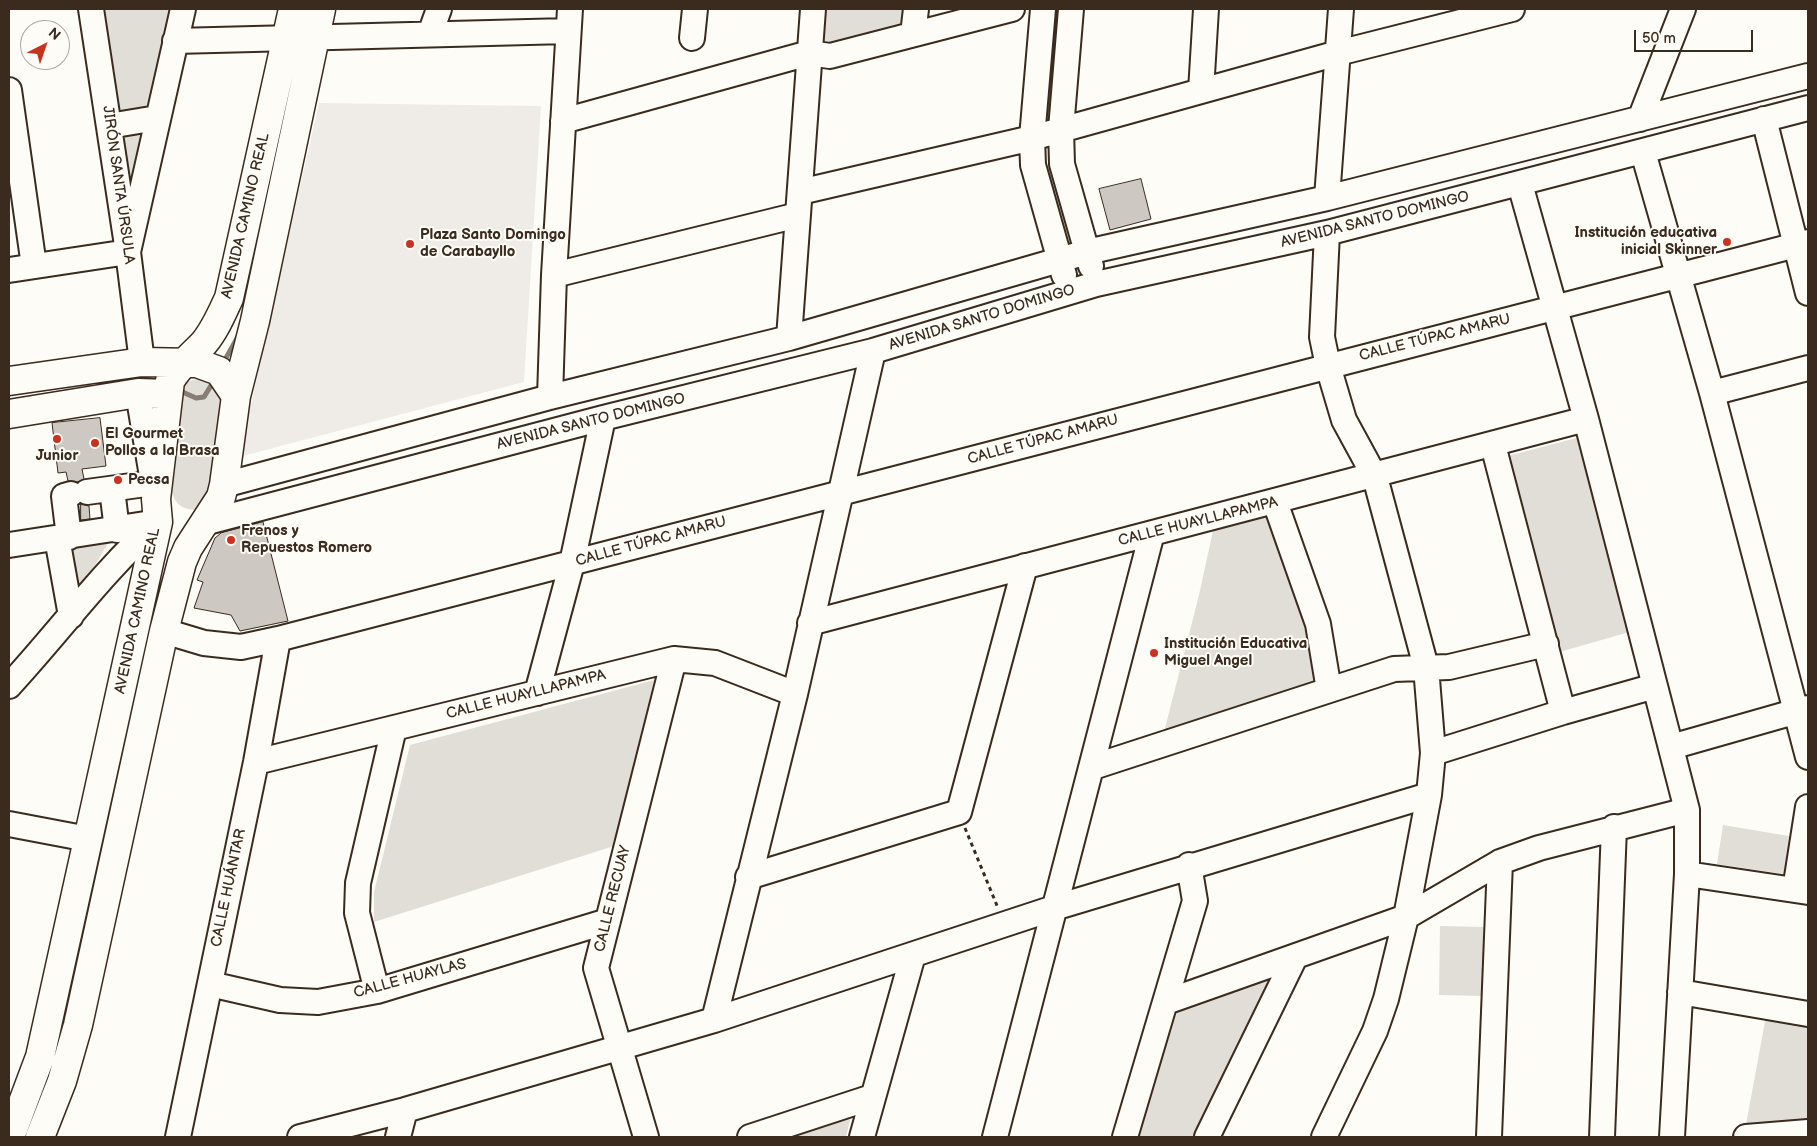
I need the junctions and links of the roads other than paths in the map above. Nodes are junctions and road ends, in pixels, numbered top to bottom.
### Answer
1 (91, 9) edge
2 (183, 9) edge
3 (293, 9) edge
4 (321, 9) edge
5 (439, 9) edge
6 (696, 9) edge
7 (813, 9) edge
8 (916, 9) edge
9 (1012, 9) edge
10 (1043, 9) edge
11 (1071, 9) edge
12 (1206, 9) edge
13 (1341, 9) edge
14 (1512, 9) edge
15 (1683, 9) edge
16 (569, 20) edge
17 (430, 34) junction
18 (913, 34) junction
19 (286, 38) junction
20 (314, 38) junction
21 (692, 38) dead end
22 (175, 41) junction
23 (809, 53) junction
24 (1338, 53) junction
25 (1808, 76) edge
26 (9, 90) edge
27 (1201, 91) junction
28 (1808, 108) edge
29 (157, 118) junction
30 (1640, 119) junction
31 (1764, 119) junction
32 (563, 121) junction
33 (109, 126) junction
34 (1061, 129) junction
35 (1032, 138) junction
36 (1643, 152) junction
37 (1520, 184) junction
38 (800, 192) junction
39 (1327, 198) junction
40 (798, 215) junction
41 (1327, 233) junction
42 (1802, 244) edge
43 (128, 252) junction
44 (1087, 252) junction
45 (1059, 260) junction
46 (34, 266) junction
47 (9, 270) edge
48 (554, 275) junction
49 (1677, 276) junction
50 (1096, 284) junction
51 (1070, 292) junction
52 (1808, 293) edge
53 (1554, 308) junction
54 (789, 338) junction
55 (873, 351) junction
56 (142, 362) junction
57 (183, 363) junction
58 (1328, 366) junction
59 (1808, 368) edge
60 (9, 381) edge
61 (138, 393) junction
62 (168, 394) junction
63 (1712, 394) junction
64 (236, 396) junction
65 (550, 397) junction
66 (9, 414) edge
67 (604, 418) junction
68 (1586, 419) junction
69 (1493, 445) junction
70 (1375, 476) junction
71 (224, 486) junction
72 (112, 489) junction
73 (842, 492) junction
74 (156, 501) junction
75 (1275, 502) junction
76 (204, 523) junction
77 (117, 530) junction
78 (1152, 533) junction
79 (63, 537) junction
80 (9, 545) edge
81 (572, 562) junction
82 (1026, 566) junction
83 (71, 616) junction
84 (810, 623) junction
85 (164, 631) junction
86 (278, 639) junction
87 (1546, 644) junction
88 (674, 659) junction
89 (1426, 667) junction
90 (14, 676) edge
91 (1655, 686) junction
92 (1329, 690) junction
93 (537, 693) junction
94 (795, 694) junction
95 (1802, 709) edge
96 (1563, 712) junction
97 (394, 728) junction
98 (1671, 747) junction
99 (1433, 753) junction
100 (1808, 756) edge
101 (256, 762) junction
102 (1093, 767) junction
103 (1430, 795) junction
104 (1808, 807) edge
105 (1687, 810) junction
106 (9, 824) edge
107 (1614, 827) junction
108 (88, 839) junction
109 (1500, 862) junction
110 (1189, 865) junction
111 (1687, 874) junction
112 (748, 877) junction
113 (1802, 891) edge
114 (1057, 907) junction
115 (1406, 917) junction
116 (608, 921) junction
117 (913, 955) junction
118 (1295, 956) junction
119 (210, 984) junction
120 (376, 991) junction
121 (1680, 992) junction
122 (1166, 1002) junction
123 (1808, 1014) edge
124 (714, 1020) junction
125 (618, 1048) junction
126 (872, 1097) junction
127 (405, 1110) junction
128 (336, 1132) edge
129 (1808, 1132) edge
130 (10, 1137) edge
131 (40, 1137) edge
132 (178, 1137) edge
133 (300, 1137) edge
134 (398, 1137) edge
135 (646, 1137) edge
136 (750, 1137) edge
137 (862, 1137) edge
138 (995, 1137) edge
139 (1125, 1137) edge
140 (1207, 1137) edge
141 (1324, 1137) edge
142 (1489, 1137) edge
143 (1602, 1137) edge
144 (1672, 1137) edge
145 (1746, 1137) edge

1 - 33 street, JIRÓN SANTA ÚRSULA
2 - 22 street
3 - 19 main road, AVENIDA CAMINO REAL
4 - 20 main road, AVENIDA CAMINO REAL
5 - 17 street
6 - 21 street
7 - 23 street
8 - 18 street
9 - 18 street
10 - 35 street
11 - 34 street
12 - 27 street
13 - 24 street
14 - 24 street
15 - 30 street
16 - 17 street
16 - 32 street
17 - 20 street
18 - 23 street
19 - 20 street
19 - 22 street
19 - 57 main road, AVENIDA CAMINO REAL
20 - 64 main road, AVENIDA CAMINO REAL
22 - 29 street
23 - 32 street
23 - 38 street
24 - 27 street
24 - 39 street
25 - 30 street
26 - 46 street
27 - 34 street
28 - 31 street, AVENIDA SANTO DOMINGO
29 - 33 street
29 - 43 street
30 - 39 street
31 - 36 street, AVENIDA SANTO DOMINGO
31 - 42 street
32 - 48 street
33 - 43 street, JIRÓN SANTA ÚRSULA
34 - 35 street
34 - 44 street
35 - 38 street
35 - 45 street
36 - 37 street, AVENIDA SANTO DOMINGO
36 - 49 street
37 - 41 street, AVENIDA SANTO DOMINGO
37 - 53 street
38 - 40 street
39 - 44 street
40 - 48 street
40 - 54 street
41 - 50 street, AVENIDA SANTO DOMINGO
41 - 58 street
42 - 49 street, CALLE TÚPAC AMARU
42 - 52 street
43 - 46 street
43 - 56 street, JIRÓN SANTA ÚRSULA
44 - 45 street
44 - 50 street
45 - 51 street
45 - 54 street
46 - 47 street
48 - 65 street
49 - 53 street, CALLE TÚPAC AMARU
49 - 63 street
50 - 51 street, AVENIDA SANTO DOMINGO
51 - 55 street, AVENIDA SANTO DOMINGO
53 - 58 street, CALLE TÚPAC AMARU
53 - 68 street
54 - 65 street
55 - 67 street, AVENIDA SANTO DOMINGO
55 - 73 street
56 - 57 main road
56 - 60 main road
57 - 62 main road, AVENIDA CAMINO REAL
57 - 64 main road
58 - 70 street
58 - 73 street, CALLE TÚPAC AMARU
59 - 63 street
61 - 62 main road
61 - 66 main road
61 - 74 street
62 - 74 main road, AVENIDA CAMINO REAL
63 - 95 street
64 - 71 main road, AVENIDA CAMINO REAL
65 - 71 street
67 - 76 street, AVENIDA SANTO DOMINGO
67 - 81 street
68 - 69 street, CALLE HUAYLLAPAMPA
68 - 91 street
69 - 70 street, CALLE HUAYLLAPAMPA
69 - 87 street
70 - 75 street, CALLE HUAYLLAPAMPA
70 - 89 street
71 - 76 main road, AVENIDA CAMINO REAL
72 - 74 street
72 - 77 street
72 - 79 street
73 - 81 street, CALLE TÚPAC AMARU
73 - 84 street
74 - 76 main road, AVENIDA SANTO DOMINGO
74 - 77 street
74 - 83 street
74 - 108 main road, AVENIDA CAMINO REAL
75 - 78 street, CALLE HUAYLLAPAMPA
75 - 92 street
76 - 85 main road, AVENIDA CAMINO REAL
77 - 79 street
78 - 82 street, CALLE HUAYLLAPAMPA
78 - 102 street
79 - 80 street
79 - 83 street
81 - 86 street, CALLE TÚPAC AMARU
81 - 93 street
82 - 84 street, CALLE HUAYLLAPAMPA
82 - 112 street
83 - 90 street
84 - 94 street
85 - 86 street, CALLE TÚPAC AMARU
85 - 131 main road, AVENIDA CAMINO REAL
86 - 101 street, CALLE HUÁNTAR
87 - 89 street
87 - 96 street
88 - 93 street, CALLE HUAYLLAPAMPA
88 - 94 street, CALLE HUAYLLAPAMPA
88 - 116 street, CALLE RECUAY
89 - 92 street
89 - 99 street
91 - 96 street
91 - 98 street
92 - 102 street
93 - 97 street, CALLE HUAYLLAPAMPA
94 - 112 street
95 - 98 street
95 - 100 street
96 - 99 street
97 - 101 street, CALLE HUAYLLAPAMPA
97 - 120 street
98 - 105 street
99 - 103 street
101 - 119 street, CALLE HUÁNTAR
102 - 114 street
103 - 110 street
103 - 115 street
104 - 113 street
105 - 107 street
105 - 111 street
106 - 108 street
107 - 109 street
107 - 143 street
108 - 130 main road, AVENIDA CAMINO REAL
109 - 115 street
109 - 142 street
110 - 114 street
110 - 122 street
111 - 113 street
111 - 121 street
112 - 124 street
114 - 117 street
114 - 138 street
115 - 118 street
115 - 141 street
116 - 120 street, CALLE HUAYLAS
116 - 125 street, CALLE RECUAY
117 - 124 street
117 - 126 street
118 - 122 street
118 - 140 street
119 - 120 street, CALLE HUAYLAS
119 - 132 street, CALLE HUÁNTAR
121 - 123 street
121 - 144 street
122 - 139 street
124 - 125 street
125 - 127 street
125 - 135 street, CALLE RECUAY
126 - 136 street
126 - 137 street
127 - 128 street
127 - 134 street
128 - 133 street
129 - 145 street

